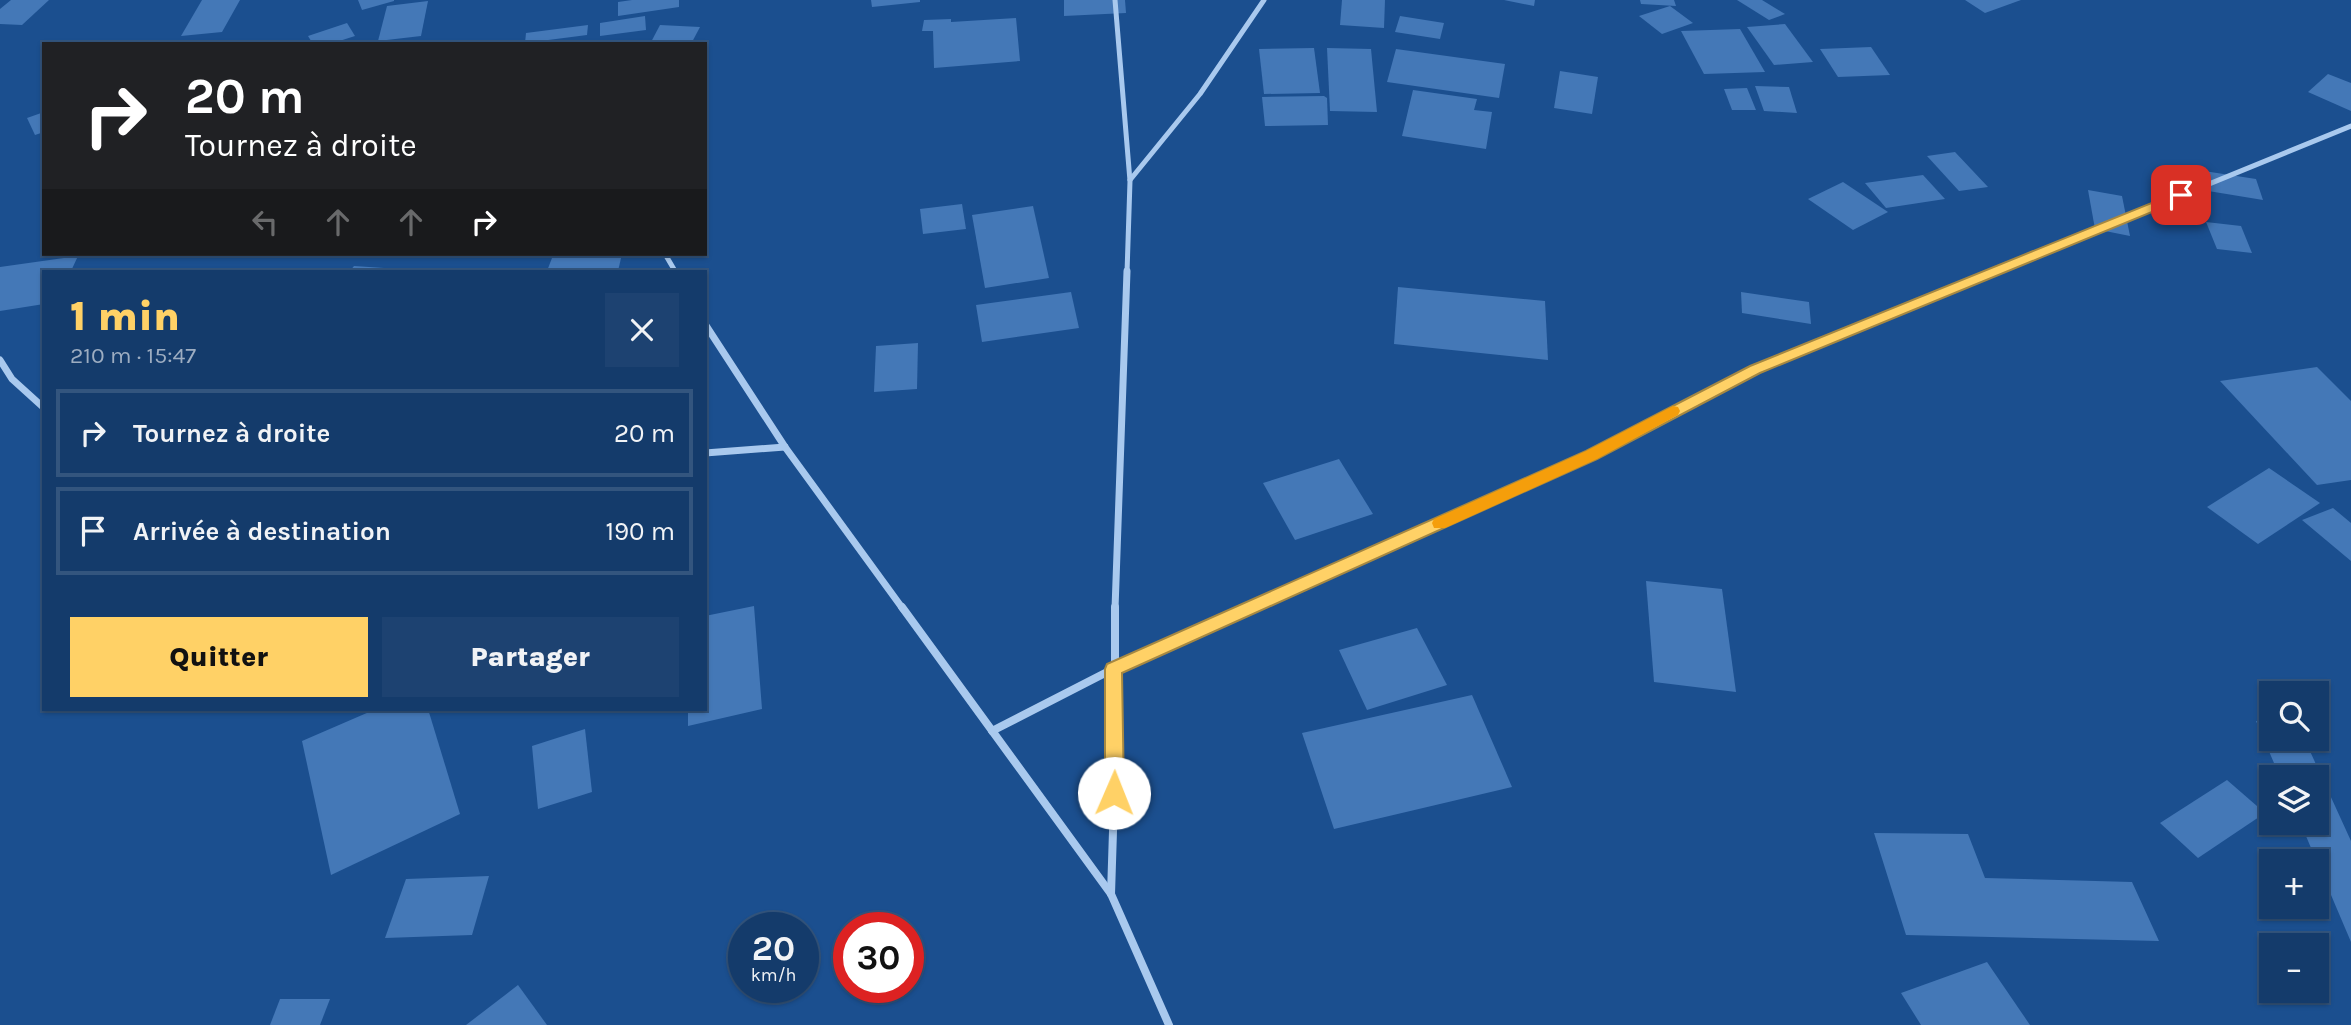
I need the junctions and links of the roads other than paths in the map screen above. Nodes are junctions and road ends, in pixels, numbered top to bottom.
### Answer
1 (1115, 0) edge
2 (1264, 0) edge
3 (2351, 126) edge
4 (1130, 181) junction
5 (707, 327) edge
6 (0, 360) edge
7 (42, 406) edge
8 (785, 447) junction
9 (707, 453) edge
10 (1113, 669) junction
11 (992, 731) junction
12 (1111, 894) junction
13 (1169, 1025) edge

1 - 4 street
2 - 4 street
3 - 10 street
4 - 10 street
5 - 8 street
6 - 7 street
8 - 9 street
8 - 11 street
10 - 11 street
10 - 12 street
11 - 12 street
12 - 13 street

